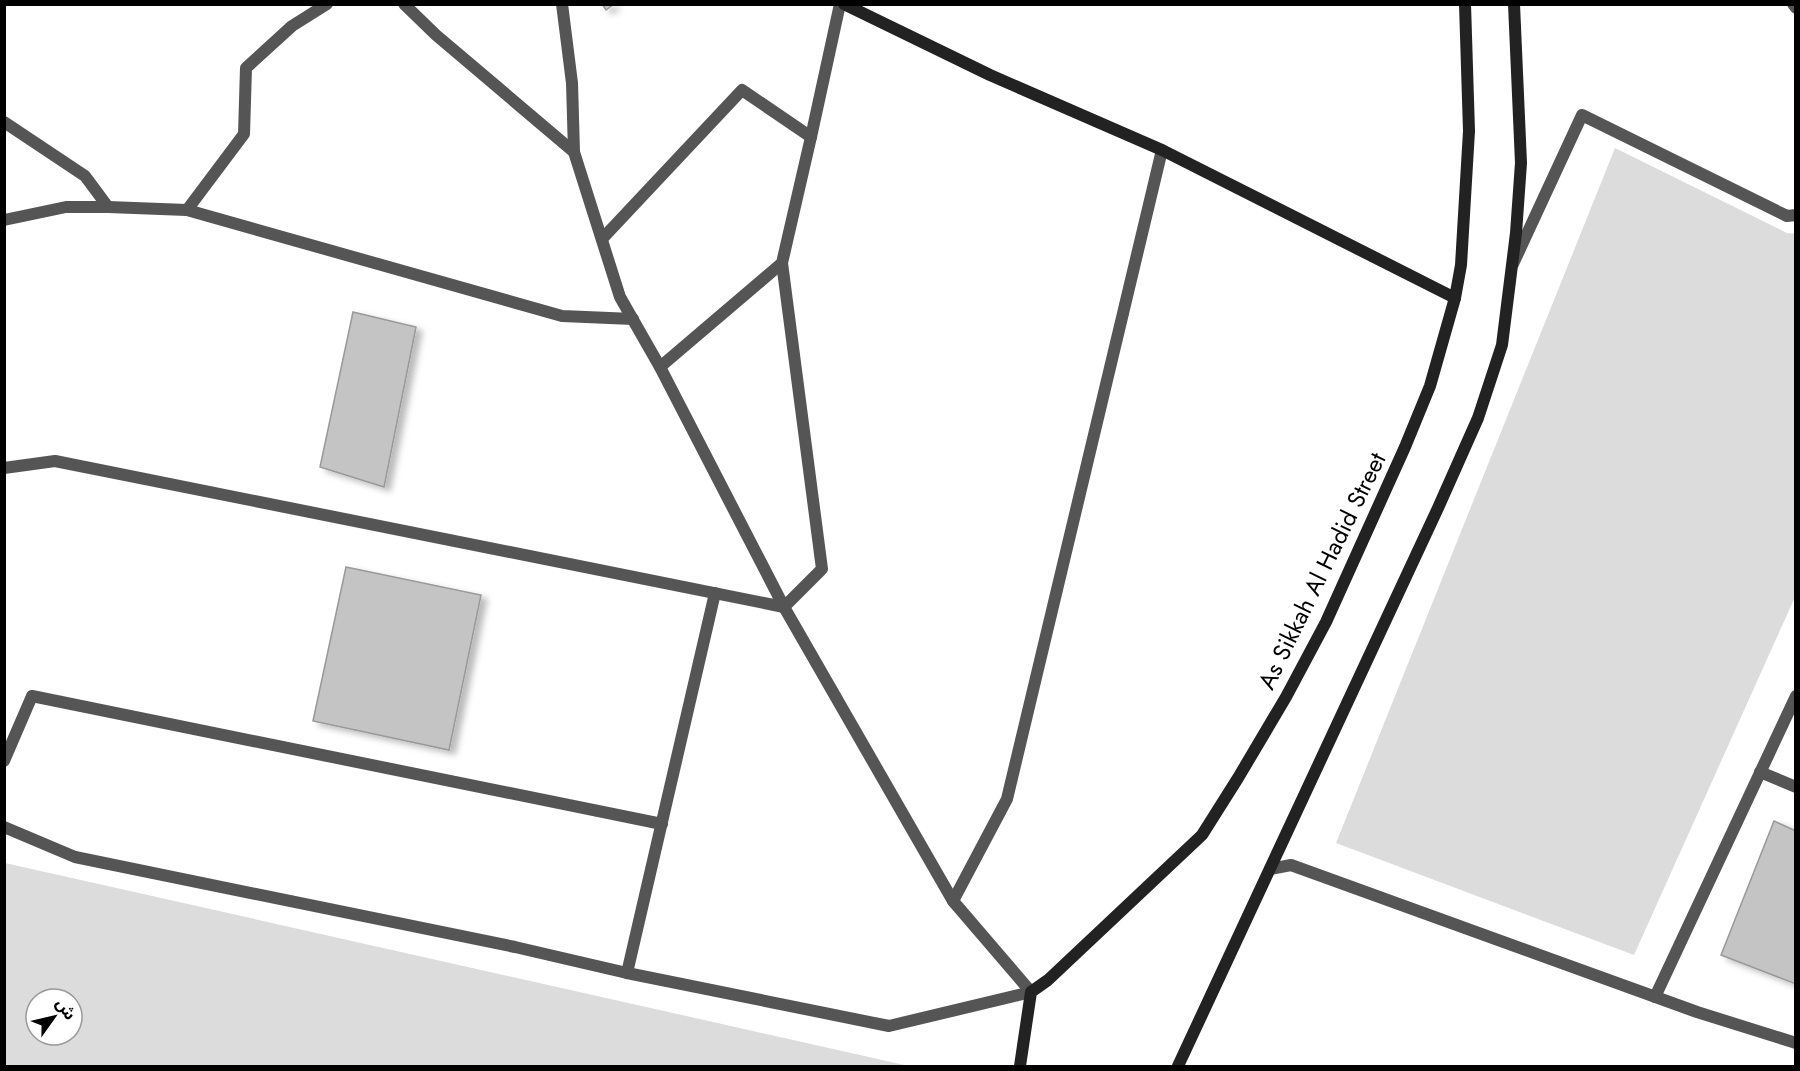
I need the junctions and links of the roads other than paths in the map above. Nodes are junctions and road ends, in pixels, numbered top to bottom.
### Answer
1 (327, 4) edge
2 (404, 4) edge
3 (562, 4) edge
4 (842, 4) edge
5 (1465, 4) edge
6 (1514, 4) edge
7 (1793, 4) edge
8 (1796, 8) edge
9 (4, 122) edge
10 (811, 137) junction
11 (1162, 150) junction
12 (574, 152) junction
13 (108, 207) junction
14 (187, 210) junction
15 (1796, 214) edge
16 (4, 220) edge
17 (602, 239) junction
18 (782, 263) junction
19 (1512, 268) junction
20 (1455, 298) junction
21 (633, 319) junction
22 (660, 367) junction
23 (4, 468) edge
24 (716, 593) junction
25 (784, 607) junction
26 (1796, 696) edge
27 (4, 761) edge
28 (1760, 772) junction
29 (1796, 787) edge
30 (662, 824) junction
31 (4, 827) edge
32 (1270, 869) junction
33 (953, 901) junction
34 (627, 973) junction
35 (1031, 992) junction
36 (1655, 997) junction
37 (1796, 1043) edge
38 (1020, 1066) edge
39 (1178, 1066) edge

1 - 14 street
2 - 12 street
3 - 12 street
4 - 10 street
4 - 11 main road
5 - 20 main road, As Sikkah Al Hadid Street
6 - 19 main road
7 - 8 street
9 - 13 street
10 - 17 street
10 - 18 street
11 - 20 main road
11 - 33 street
12 - 17 street
13 - 14 street
13 - 16 street
14 - 21 street
15 - 19 street
17 - 21 street
18 - 22 street
18 - 25 street
19 - 32 main road
20 - 35 main road, As Sikkah Al Hadid Street
21 - 22 street
22 - 25 street
23 - 24 street
24 - 25 street
24 - 30 street
25 - 33 street
26 - 28 street
27 - 30 street
28 - 29 street
28 - 36 street
30 - 34 street
31 - 34 street
32 - 36 street
32 - 39 main road
33 - 35 street
34 - 35 street
35 - 38 main road
36 - 37 street

